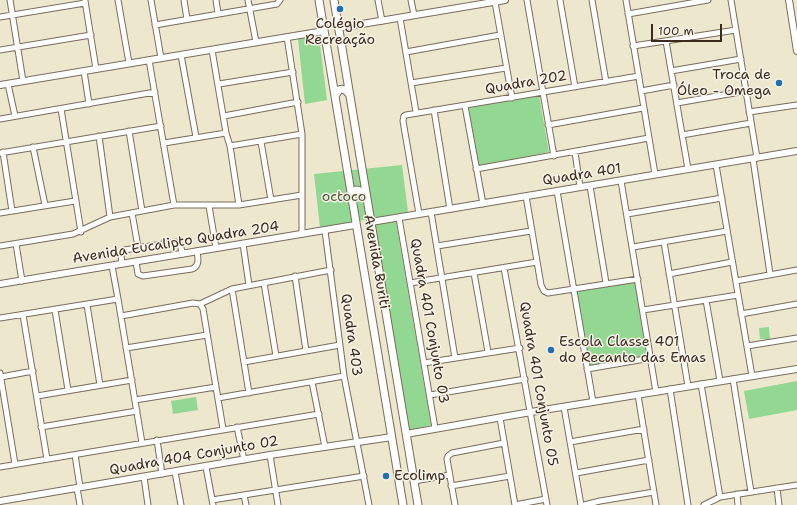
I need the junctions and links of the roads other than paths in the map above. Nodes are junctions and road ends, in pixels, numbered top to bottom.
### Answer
1 (10, 0) edge
2 (118, 0) edge
3 (151, 0) edge
4 (184, 0) edge
5 (216, 0) edge
6 (248, 0) edge
7 (280, 0) edge
8 (319, 0) edge
9 (334, 0) edge
10 (378, 0) edge
11 (411, 0) edge
12 (505, 0) edge
13 (527, 0) edge
14 (560, 0) edge
15 (592, 0) edge
16 (626, 0) edge
17 (708, 0) edge
18 (731, 0) edge
19 (789, 0) edge
20 (85, 2) edge
21 (495, 2) junction
22 (250, 8) junction
23 (218, 13) junction
24 (628, 14) junction
25 (12, 15) junction
26 (414, 15) junction
27 (0, 17) edge
28 (400, 18) junction
29 (186, 19) junction
30 (382, 21) junction
31 (155, 24) junction
32 (338, 28) junction
33 (736, 30) junction
34 (324, 31) junction
35 (91, 35) junction
36 (500, 36) junction
37 (287, 37) junction
38 (666, 41) junction
39 (256, 42) junction
40 (633, 46) junction
41 (18, 47) junction
42 (0, 50) edge
43 (212, 50) junction
44 (797, 51) edge
45 (406, 52) junction
46 (181, 55) junction
47 (160, 58) junction
48 (741, 59) junction
49 (149, 60) junction
50 (128, 63) junction
51 (506, 68) junction
52 (96, 69) junction
53 (84, 71) junction
54 (671, 71) junction
55 (293, 72) junction
56 (345, 73) junction
57 (332, 75) junction
58 (639, 76) junction
59 (23, 81) junction
60 (606, 82) junction
61 (411, 83) junction
62 (8, 84) junction
63 (218, 84) junction
64 (0, 85) edge
65 (674, 85) junction
66 (575, 87) junction
67 (641, 91) junction
68 (746, 91) junction
69 (155, 92) junction
70 (542, 93) junction
71 (349, 94) junction
72 (335, 96) junction
73 (512, 98) junction
74 (298, 102) junction
75 (677, 103) junction
76 (89, 104) junction
77 (797, 105) edge
78 (465, 106) junction
79 (643, 108) junction
80 (61, 109) junction
81 (434, 110) junction
82 (416, 112) junction
83 (749, 112) junction
84 (15, 116) junction
85 (224, 116) junction
86 (0, 119) edge
87 (751, 123) junction
88 (548, 125) junction
89 (161, 126) junction
90 (129, 131) junction
91 (226, 133) junction
92 (302, 134) junction
93 (682, 135) junction
94 (99, 136) junction
95 (196, 138) junction
96 (649, 138) junction
97 (66, 141) junction
98 (261, 142) junction
99 (164, 143) junction
100 (230, 146) junction
101 (33, 147) junction
102 (1, 152) edge
103 (575, 152) junction
104 (797, 152) edge
105 (554, 156) junction
106 (755, 158) junction
107 (716, 165) junction
108 (476, 169) junction
109 (688, 169) junction
110 (655, 174) junction
111 (622, 181) junction
112 (590, 186) junction
113 (580, 187) junction
114 (557, 191) junction
115 (302, 195) junction
116 (352, 196) junction
117 (366, 196) junction
118 (526, 196) junction
119 (722, 198) junction
120 (271, 200) junction
121 (75, 201) junction
122 (483, 204) junction
123 (44, 205) junction
124 (174, 205) junction
125 (239, 205) junction
126 (209, 206) junction
127 (450, 209) junction
128 (12, 211) junction
129 (142, 211) junction
130 (431, 212) junction
131 (0, 213) edge
132 (132, 213) junction
133 (419, 214) junction
134 (627, 214) junction
135 (110, 217) junction
136 (400, 218) junction
137 (371, 222) junction
138 (356, 225) junction
139 (325, 230) junction
140 (531, 230) junction
141 (727, 231) junction
142 (81, 232) junction
143 (302, 234) junction
144 (664, 242) junction
145 (16, 244) junction
146 (243, 244) junction
147 (0, 246) edge
148 (437, 246) junction
149 (138, 247) junction
150 (633, 247) junction
151 (216, 248) junction
152 (197, 251) junction
153 (375, 251) junction
154 (361, 253) junction
155 (182, 254) junction
156 (136, 262) junction
157 (537, 262) junction
158 (732, 262) junction
159 (122, 264) junction
160 (112, 266) junction
161 (504, 268) junction
162 (331, 270) junction
163 (797, 270) edge
164 (474, 273) junction
165 (669, 274) junction
166 (770, 274) junction
167 (295, 276) junction
168 (442, 278) junction
169 (638, 278) junction
170 (736, 280) junction
171 (22, 281) junction
172 (264, 283) junction
173 (410, 283) junction
174 (606, 283) junction
175 (0, 284) edge
176 (249, 285) junction
177 (232, 289) junction
178 (574, 289) junction
179 (738, 295) junction
180 (118, 299) junction
181 (706, 300) junction
182 (200, 304) junction
183 (797, 304) edge
184 (87, 305) junction
185 (675, 305) junction
186 (55, 310) junction
187 (643, 310) junction
188 (741, 314) junction
189 (23, 315) junction
190 (121, 316) junction
191 (0, 318) edge
192 (207, 335) junction
193 (797, 338) edge
194 (340, 345) junction
195 (747, 346) junction
196 (126, 348) junction
197 (520, 348) junction
198 (306, 351) junction
199 (488, 352) junction
200 (276, 356) junction
201 (455, 358) junction
202 (651, 358) junction
203 (244, 362) junction
204 (424, 363) junction
205 (587, 369) junction
206 (797, 369) edge
207 (33, 371) junction
208 (0, 375) edge
209 (344, 376) junction
210 (752, 376) junction
211 (525, 379) junction
212 (733, 379) junction
213 (132, 380) junction
214 (720, 381) junction
215 (312, 382) junction
216 (701, 384) junction
217 (100, 385) junction
218 (688, 386) junction
219 (216, 387) junction
220 (670, 389) junction
221 (68, 390) junction
222 (656, 392) junction
223 (249, 393) junction
224 (430, 395) junction
225 (638, 395) junction
226 (37, 396) junction
227 (218, 398) junction
228 (135, 400) junction
229 (593, 402) junction
230 (401, 406) junction
231 (564, 407) junction
232 (388, 408) junction
233 (137, 411) junction
234 (531, 412) junction
235 (319, 414) junction
236 (500, 418) junction
237 (41, 427) junction
238 (237, 427) junction
239 (435, 428) junction
240 (223, 429) junction
241 (644, 429) junction
242 (406, 434) junction
243 (392, 437) junction
244 (157, 440) junction
245 (358, 442) junction
246 (570, 442) junction
247 (142, 443) junction
248 (504, 443) junction
249 (325, 447) junction
250 (75, 455) junction
251 (270, 456) junction
252 (47, 459) junction
253 (244, 460) junction
254 (649, 460) junction
255 (16, 464) junction
256 (0, 467) edge
257 (206, 467) junction
258 (175, 472) junction
259 (576, 473) junction
260 (162, 474) junction
261 (450, 475) junction
262 (364, 476) junction
263 (510, 476) junction
264 (144, 477) junction
265 (414, 481) junction
266 (797, 485) edge
267 (452, 486) junction
268 (79, 488) junction
269 (777, 488) junction
270 (275, 491) junction
271 (654, 492) junction
272 (751, 492) junction
273 (737, 494) junction
274 (244, 495) junction
275 (720, 497) junction
276 (622, 498) junction
277 (0, 501) edge
278 (546, 502) edge
279 (213, 503) edge
280 (80, 505) edge
281 (148, 505) edge
282 (181, 505) edge
283 (246, 505) edge
284 (278, 505) edge
285 (369, 505) edge
286 (403, 505) edge
287 (418, 505) edge
288 (454, 505) edge
289 (515, 505) edge
290 (581, 505) edge
291 (584, 505) edge
292 (623, 505) edge
293 (656, 505) edge
294 (688, 505) edge
295 (704, 505) edge
296 (738, 505) edge
297 (779, 505) edge

1 - 25 street
2 - 50 street
3 - 31 street
4 - 29 street
5 - 23 street
6 - 22 street
7 - 22 street
8 - 34 main road, Avenida Buriti
9 - 32 main road, Avenida Buriti
10 - 30 street
11 - 26 street
12 - 21 street
13 - 70 street
14 - 66 street
15 - 60 street
16 - 24 street
17 - 24 street
18 - 33 street
19 - 44 street
20 - 25 street
20 - 35 street
21 - 26 street
21 - 36 street
22 - 23 street
22 - 39 street
23 - 29 street
24 - 40 street
25 - 27 street
25 - 41 street
26 - 28 street
28 - 30 street
28 - 45 street
29 - 31 street
30 - 32 street
31 - 47 street
32 - 56 main road, Avenida Buriti
33 - 38 street
33 - 48 street
34 - 37 street
34 - 57 main road, Avenida Buriti
35 - 41 street
35 - 52 street
36 - 45 street
36 - 51 street
37 - 39 street
37 - 55 street
38 - 40 street
38 - 54 street
39 - 43 street
40 - 58 street
41 - 42 street
41 - 59 street
43 - 46 street
43 - 63 street
45 - 61 street
46 - 47 street
46 - 95 street
47 - 49 street
48 - 54 street
48 - 68 street
49 - 50 street
49 - 69 street
50 - 52 street
51 - 61 street
51 - 73 street
52 - 53 street
53 - 59 street
53 - 76 street
54 - 65 street
55 - 63 street
55 - 74 street
56 - 57 main road
56 - 71 main road, Avenida Buriti
57 - 72 main road, Avenida Buriti
58 - 60 street, Quadra 202
58 - 67 street
59 - 62 street
60 - 66 street, Quadra 202
61 - 82 street
62 - 64 street
62 - 84 street
63 - 85 street
65 - 67 street
65 - 75 street
66 - 70 street, Quadra 202
67 - 79 street
68 - 75 street
68 - 83 street
69 - 76 street
69 - 89 street
70 - 73 street, Quadra 202
70 - 88 street
71 - 72 main road
71 - 117 main road, Avenida Buriti
72 - 116 main road, Avenida Buriti
73 - 78 street, Quadra 202
74 - 85 street
74 - 92 street
75 - 93 street
76 - 80 street
77 - 83 street
78 - 81 street, Quadra 202
78 - 108 street
79 - 88 street
79 - 96 street
80 - 84 street
80 - 97 street
81 - 82 street, Quadra 202
81 - 127 street
82 - 133 street
83 - 87 street
84 - 86 street
85 - 91 street
87 - 93 street
87 - 106 street
88 - 105 street
89 - 90 street
89 - 99 street
90 - 94 street
90 - 129 street
91 - 95 street
91 - 100 street
92 - 98 street
92 - 115 street
93 - 109 street
94 - 97 street
94 - 135 street
95 - 99 street
96 - 103 street
96 - 110 street
97 - 101 street
97 - 121 street
98 - 100 street
98 - 120 street
99 - 124 street
100 - 125 street
101 - 102 street
101 - 123 street
102 - 128 street
103 - 105 street
103 - 113 street
104 - 106 street, Quadra 401
105 - 108 street
106 - 107 street, Quadra 401
106 - 166 street
107 - 109 street, Quadra 401
107 - 119 street
108 - 122 street
109 - 110 street, Quadra 401
110 - 111 street, Quadra 401
111 - 112 street, Quadra 401
111 - 134 street
112 - 113 street, Quadra 401
112 - 174 street
113 - 114 street, Quadra 401
114 - 118 street, Quadra 401
114 - 178 street
115 - 120 street
115 - 143 street
116 - 117 main road
116 - 138 main road, Avenida Buriti
117 - 137 main road, Avenida Buriti
118 - 122 street, Quadra 401
118 - 140 street
119 - 134 street
119 - 141 street
120 - 125 street
121 - 123 street
121 - 142 street
122 - 127 street, Quadra 401
123 - 128 street
124 - 126 street
124 - 129 street
125 - 126 street
126 - 151 street
127 - 130 street, Quadra 401
128 - 131 street
129 - 132 street
130 - 133 street, Quadra 401
130 - 148 street
132 - 135 street
132 - 149 street
133 - 136 street, Quadra 401
134 - 150 street
135 - 142 street
136 - 137 street, Quadra 401
136 - 173 street, Quadra 401 Conjunto 03
137 - 153 main road, Avenida Buriti
138 - 139 street, Avenida Eucalipto Quadra 204
138 - 154 main road, Avenida Buriti
139 - 143 street, Avenida Eucalipto Quadra 204
139 - 162 street, Quadra 403
140 - 148 street
140 - 157 street
141 - 144 street
141 - 158 street
142 - 145 street
143 - 146 street, Avenida Eucalipto Quadra 204
144 - 150 street
144 - 165 street
145 - 147 street
145 - 171 street
146 - 151 street, Avenida Eucalipto Quadra 204
146 - 176 street
148 - 168 street
149 - 155 street
149 - 159 street
150 - 169 street
151 - 152 street, Avenida Eucalipto Quadra 204
152 - 155 street, Avenida Eucalipto Quadra 204
152 - 156 street
153 - 154 main road
153 - 230 main road, Avenida Buriti
154 - 232 main road, Avenida Buriti
155 - 156 street, Avenida Eucalipto Quadra 204
156 - 159 street, Avenida Eucalipto Quadra 204
157 - 161 street
157 - 178 street
158 - 165 street
158 - 170 street
159 - 160 street, Avenida Eucalipto Quadra 204
160 - 171 street, Avenida Eucalipto Quadra 204
160 - 180 street
161 - 164 street
161 - 197 street, Quadra 401 Conjunto 05
162 - 167 street
162 - 194 street, Quadra 403
163 - 166 street
164 - 168 street
164 - 199 street
165 - 185 street
166 - 170 street
167 - 172 street
167 - 198 street
168 - 173 street
168 - 201 street
169 - 174 street
169 - 187 street
170 - 179 street
171 - 175 street, Avenida Eucalipto Quadra 204
172 - 176 street
172 - 200 street
173 - 204 street, Quadra 401 Conjunto 03
174 - 178 street
176 - 177 street
177 - 182 street
177 - 203 street
178 - 205 street
179 - 181 street
179 - 188 street
180 - 184 street
180 - 190 street
181 - 185 street
181 - 214 street
182 - 190 street
182 - 192 street
183 - 188 street
184 - 186 street
184 - 217 street
185 - 187 street
185 - 218 street
186 - 189 street
186 - 221 street
187 - 202 street
188 - 195 street
189 - 191 street
189 - 207 street
190 - 196 street
192 - 196 street
192 - 219 street
193 - 195 street
194 - 198 street
194 - 209 street, Quadra 403
195 - 210 street
196 - 213 street
197 - 199 street
197 - 211 street, Quadra 401 Conjunto 05
198 - 200 street
199 - 201 street
200 - 203 street
201 - 204 street
202 - 205 street
202 - 222 street
203 - 223 street
204 - 224 street, Quadra 401 Conjunto 03
205 - 229 street
206 - 210 street
207 - 208 street
207 - 226 street
208 - 255 street
209 - 215 street
209 - 245 street, Quadra 403
210 - 212 street
211 - 224 street
211 - 234 street, Quadra 401 Conjunto 05
212 - 214 street
212 - 272 street
213 - 217 street
213 - 228 street
214 - 216 street
215 - 223 street
215 - 235 street
216 - 218 street
216 - 275 street
217 - 221 street
218 - 220 street
219 - 227 street
219 - 228 street
220 - 222 street
220 - 294 street
221 - 226 street
222 - 225 street
223 - 227 street
224 - 239 street, Quadra 401 Conjunto 03
225 - 229 street
225 - 241 street
226 - 237 street
227 - 240 street
228 - 233 street
229 - 231 street
230 - 232 main road
230 - 242 main road, Avenida Buriti
231 - 234 street
231 - 246 street
232 - 243 main road, Avenida Buriti
233 - 237 street
233 - 247 street
234 - 236 street
234 - 278 street, Quadra 401 Conjunto 05
235 - 238 street
235 - 249 street
236 - 239 street
236 - 248 street
237 - 252 street
238 - 240 street
238 - 253 street
239 - 242 street
240 - 244 street
241 - 246 street
241 - 254 street
242 - 265 main road, Avenida Buriti
243 - 245 street, Quadra 404 Conjunto 02
243 - 286 main road, Avenida Buriti
244 - 247 street
244 - 260 street
245 - 249 street, Quadra 404 Conjunto 02
245 - 262 street, Quadra 403
246 - 259 street
247 - 250 street
248 - 261 street
248 - 263 street
249 - 251 street, Quadra 404 Conjunto 02
250 - 252 street
250 - 268 street
251 - 253 street, Quadra 404 Conjunto 02
251 - 270 street
252 - 255 street
253 - 257 street, Quadra 404 Conjunto 02
254 - 259 street
254 - 271 street
255 - 256 street
257 - 258 street, Quadra 404 Conjunto 02
257 - 279 street
258 - 260 street, Quadra 404 Conjunto 02
258 - 282 street
259 - 290 street
260 - 264 street, Quadra 404 Conjunto 02
261 - 265 street
261 - 267 street
262 - 270 street
262 - 285 street, Quadra 403
263 - 267 street
263 - 289 street
264 - 268 street, Quadra 404 Conjunto 02
264 - 281 street
265 - 287 main road, Avenida Buriti
266 - 269 street
267 - 288 street
268 - 277 street, Quadra 404 Conjunto 02
268 - 280 street
269 - 272 street
269 - 297 street
270 - 274 street
270 - 284 street
271 - 276 street
271 - 293 street
272 - 273 street
273 - 275 street
273 - 296 street
274 - 279 street
274 - 283 street
275 - 295 street
276 - 291 street
276 - 292 street
278 - 289 street

